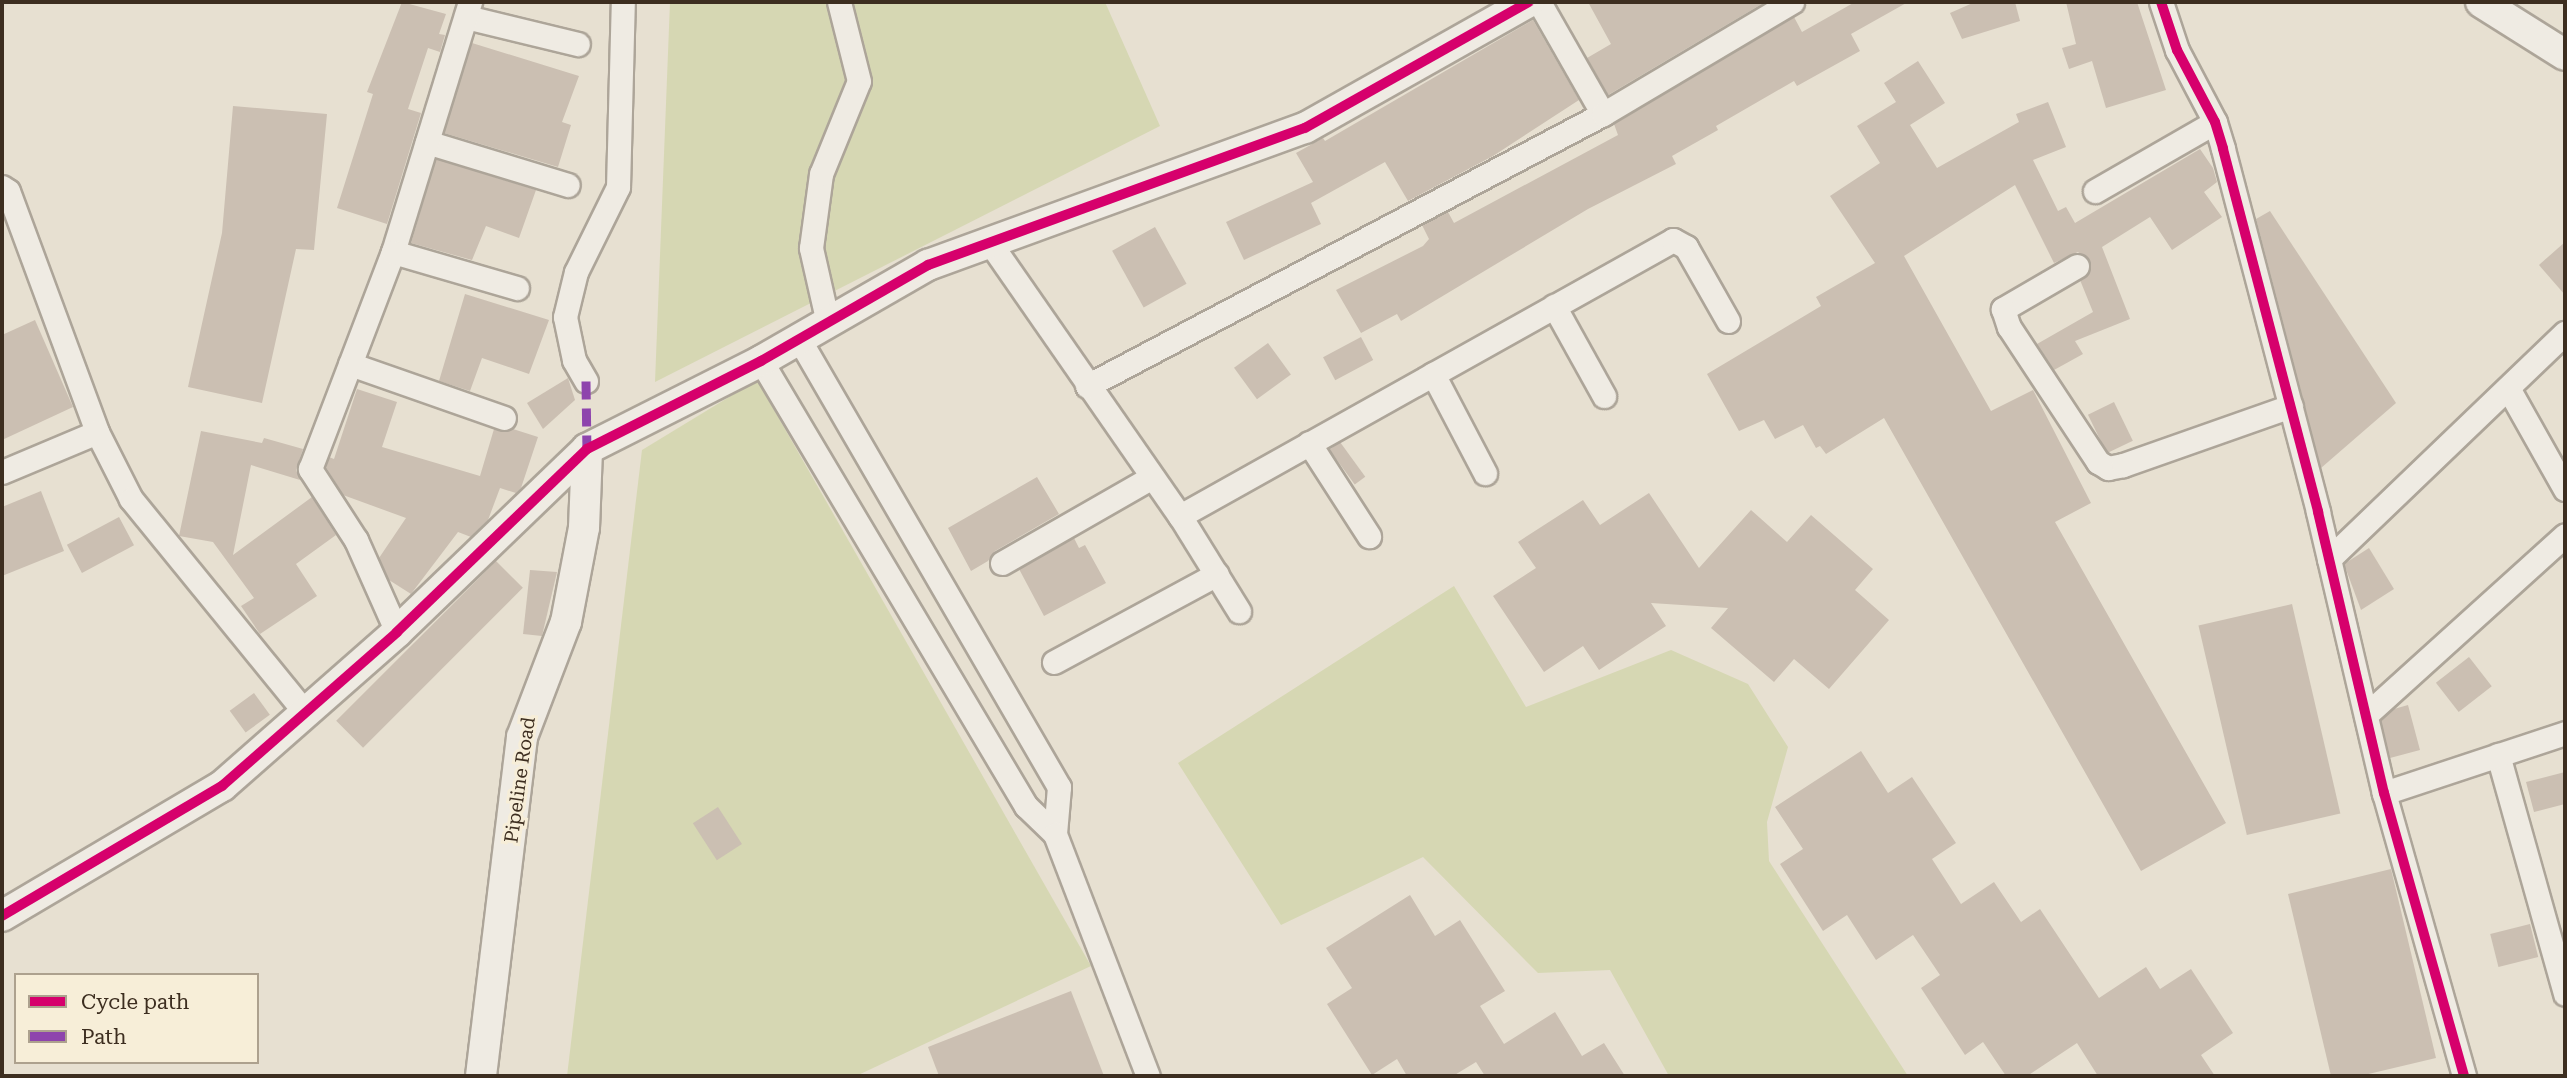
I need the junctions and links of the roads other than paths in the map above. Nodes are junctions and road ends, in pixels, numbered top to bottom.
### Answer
1 (623, 2) edge
2 (839, 2) edge
3 (1529, 2) edge
4 (1539, 2) edge
5 (1792, 2) edge
6 (2161, 2) edge
7 (2481, 2) edge
8 (468, 9) edge
9 (578, 44) dead end
10 (2565, 55) edge
11 (1603, 114) junction
12 (2215, 122) junction
13 (427, 142) junction
14 (568, 185) dead end
15 (2095, 191) dead end
16 (4, 192) edge
17 (988, 240) junction
18 (393, 252) junction
19 (2077, 266) dead end
20 (517, 288) dead end
21 (1554, 306) junction
22 (1728, 321) dead end
23 (828, 323) junction
24 (2565, 333) edge
25 (799, 339) junction
26 (761, 361) junction
27 (350, 364) junction
28 (1433, 374) junction
29 (586, 381) dead end
30 (1087, 386) junction
31 (2508, 388) junction
32 (1604, 396) dead end
33 (2291, 406) junction
34 (504, 418) dead end
35 (97, 432) junction
36 (1309, 443) junction
37 (587, 449) junction
38 (2, 472) edge
39 (1485, 473) dead end
40 (1152, 477) junction
41 (2565, 489) edge
42 (1180, 516) junction
43 (2565, 535) edge
44 (1369, 536) dead end
45 (2329, 559) junction
46 (1002, 563) dead end
47 (1217, 574) junction
48 (1239, 611) dead end
49 (397, 632) junction
50 (1054, 662) dead end
51 (304, 711) junction
52 (2366, 715) junction
53 (2565, 733) edge
54 (2498, 755) junction
55 (2384, 793) junction
56 (1055, 834) junction
57 (2, 916) edge
58 (2565, 994) edge
59 (478, 1075) edge
60 (1149, 1076) edge
61 (2464, 1076) edge

1 - 29 street
2 - 23 street
3 - 17 street
4 - 11 street
5 - 11 street
6 - 12 street
7 - 10 street
8 - 9 street
8 - 13 street
11 - 30 street
12 - 15 street
12 - 33 street
13 - 14 street
13 - 18 street
16 - 35 street
17 - 23 street
17 - 30 street
18 - 20 street
18 - 27 street
19 - 33 street
21 - 22 street
21 - 28 street
21 - 32 street
23 - 25 street
24 - 31 street
25 - 26 street
25 - 56 street
26 - 37 street
26 - 56 street
27 - 34 street
27 - 49 street
28 - 36 street
28 - 39 street
30 - 40 street
31 - 41 street
31 - 45 street
33 - 45 street
35 - 38 street
35 - 51 street
36 - 42 street
36 - 44 street
37 - 49 street
37 - 59 street, Pipeline Road
40 - 42 street
40 - 46 street
42 - 47 street
43 - 52 street
45 - 52 street
47 - 48 street
47 - 50 street
49 - 51 street
51 - 57 street
52 - 55 street
53 - 54 street
54 - 55 street
54 - 58 street
55 - 61 street
56 - 60 street

